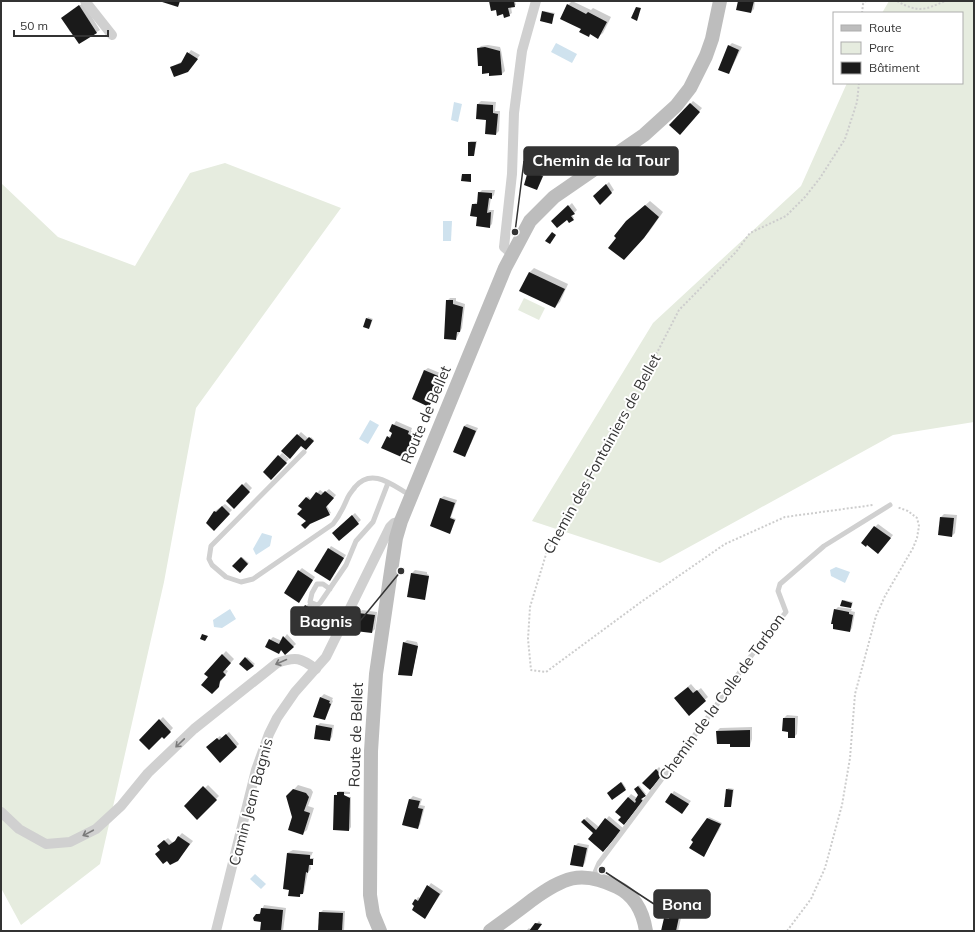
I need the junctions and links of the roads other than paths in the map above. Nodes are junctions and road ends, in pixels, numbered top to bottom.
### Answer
1 (85, 1) edge
2 (536, 1) edge
3 (720, 1) edge
4 (112, 35) dead end
5 (512, 254) junction
6 (304, 452) dead end
7 (388, 483) junction
8 (411, 495) junction
9 (890, 505) road end
10 (401, 521) junction
11 (330, 589) dead end
12 (316, 669) junction
13 (1, 812) edge
14 (593, 878) junction
15 (216, 931) edge
16 (380, 931) edge
17 (490, 931) edge
18 (646, 931) edge

1 - 4 street
2 - 5 street
3 - 5 main road, Route de Bellet
5 - 8 main road, Route de Bellet
6 - 7 lane
7 - 8 lane
7 - 11 lane
8 - 10 main road, Route de Bellet
9 - 14 lane, Chemin de la Colle de Tarbon
10 - 12 street, Camin Jean Bagnis
10 - 16 main road, Route de Bellet
12 -> 13 street
12 - 15 street, Camin Jean Bagnis
14 - 17 main road
14 - 18 main road

